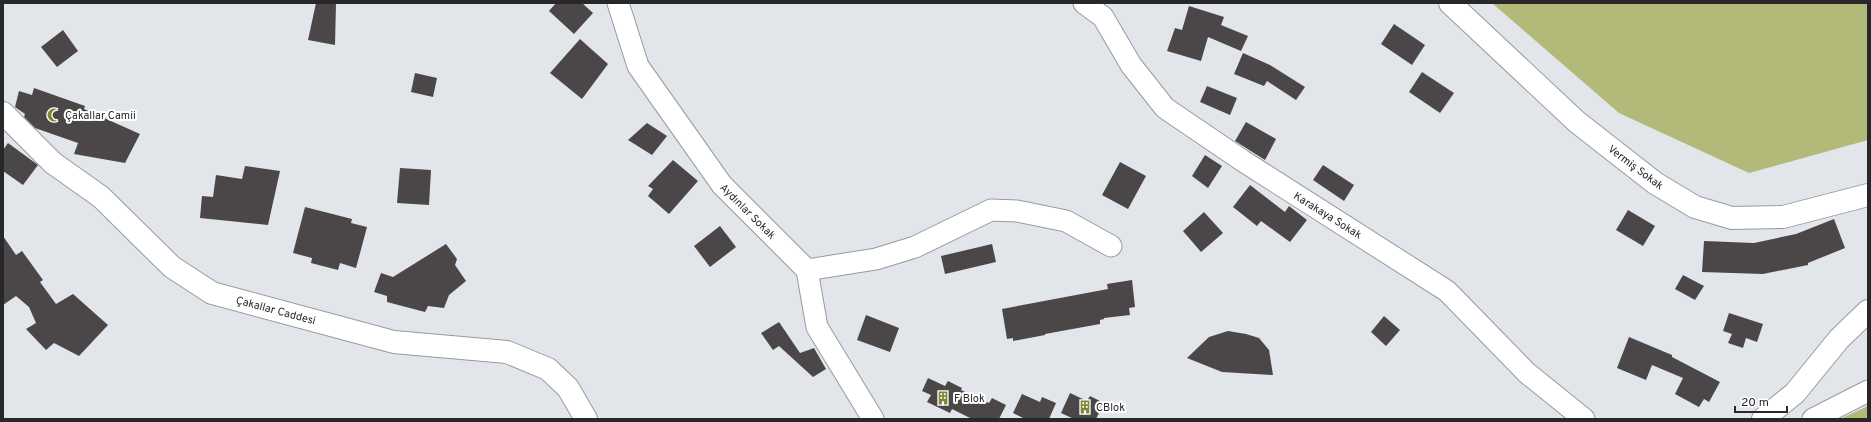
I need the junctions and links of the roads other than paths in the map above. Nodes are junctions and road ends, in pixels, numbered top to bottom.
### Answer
1 (618, 3) edge
2 (1084, 3) edge
3 (1450, 3) edge
4 (3, 113) edge
5 (1868, 196) edge
6 (1111, 246) dead end
7 (807, 270) junction
8 (1868, 311) edge
9 (1868, 391) edge
10 (586, 419) edge
11 (873, 419) edge
12 (1584, 419) edge
13 (1763, 419) edge
14 (1813, 419) edge

1 - 7 street, Aydınlar Sokak
2 - 12 street, Karakaya Sokak
3 - 5 street, Vermiş Sokak
4 - 10 street, Çakallar Caddesi
6 - 7 street
7 - 11 street
8 - 13 street
9 - 14 street

